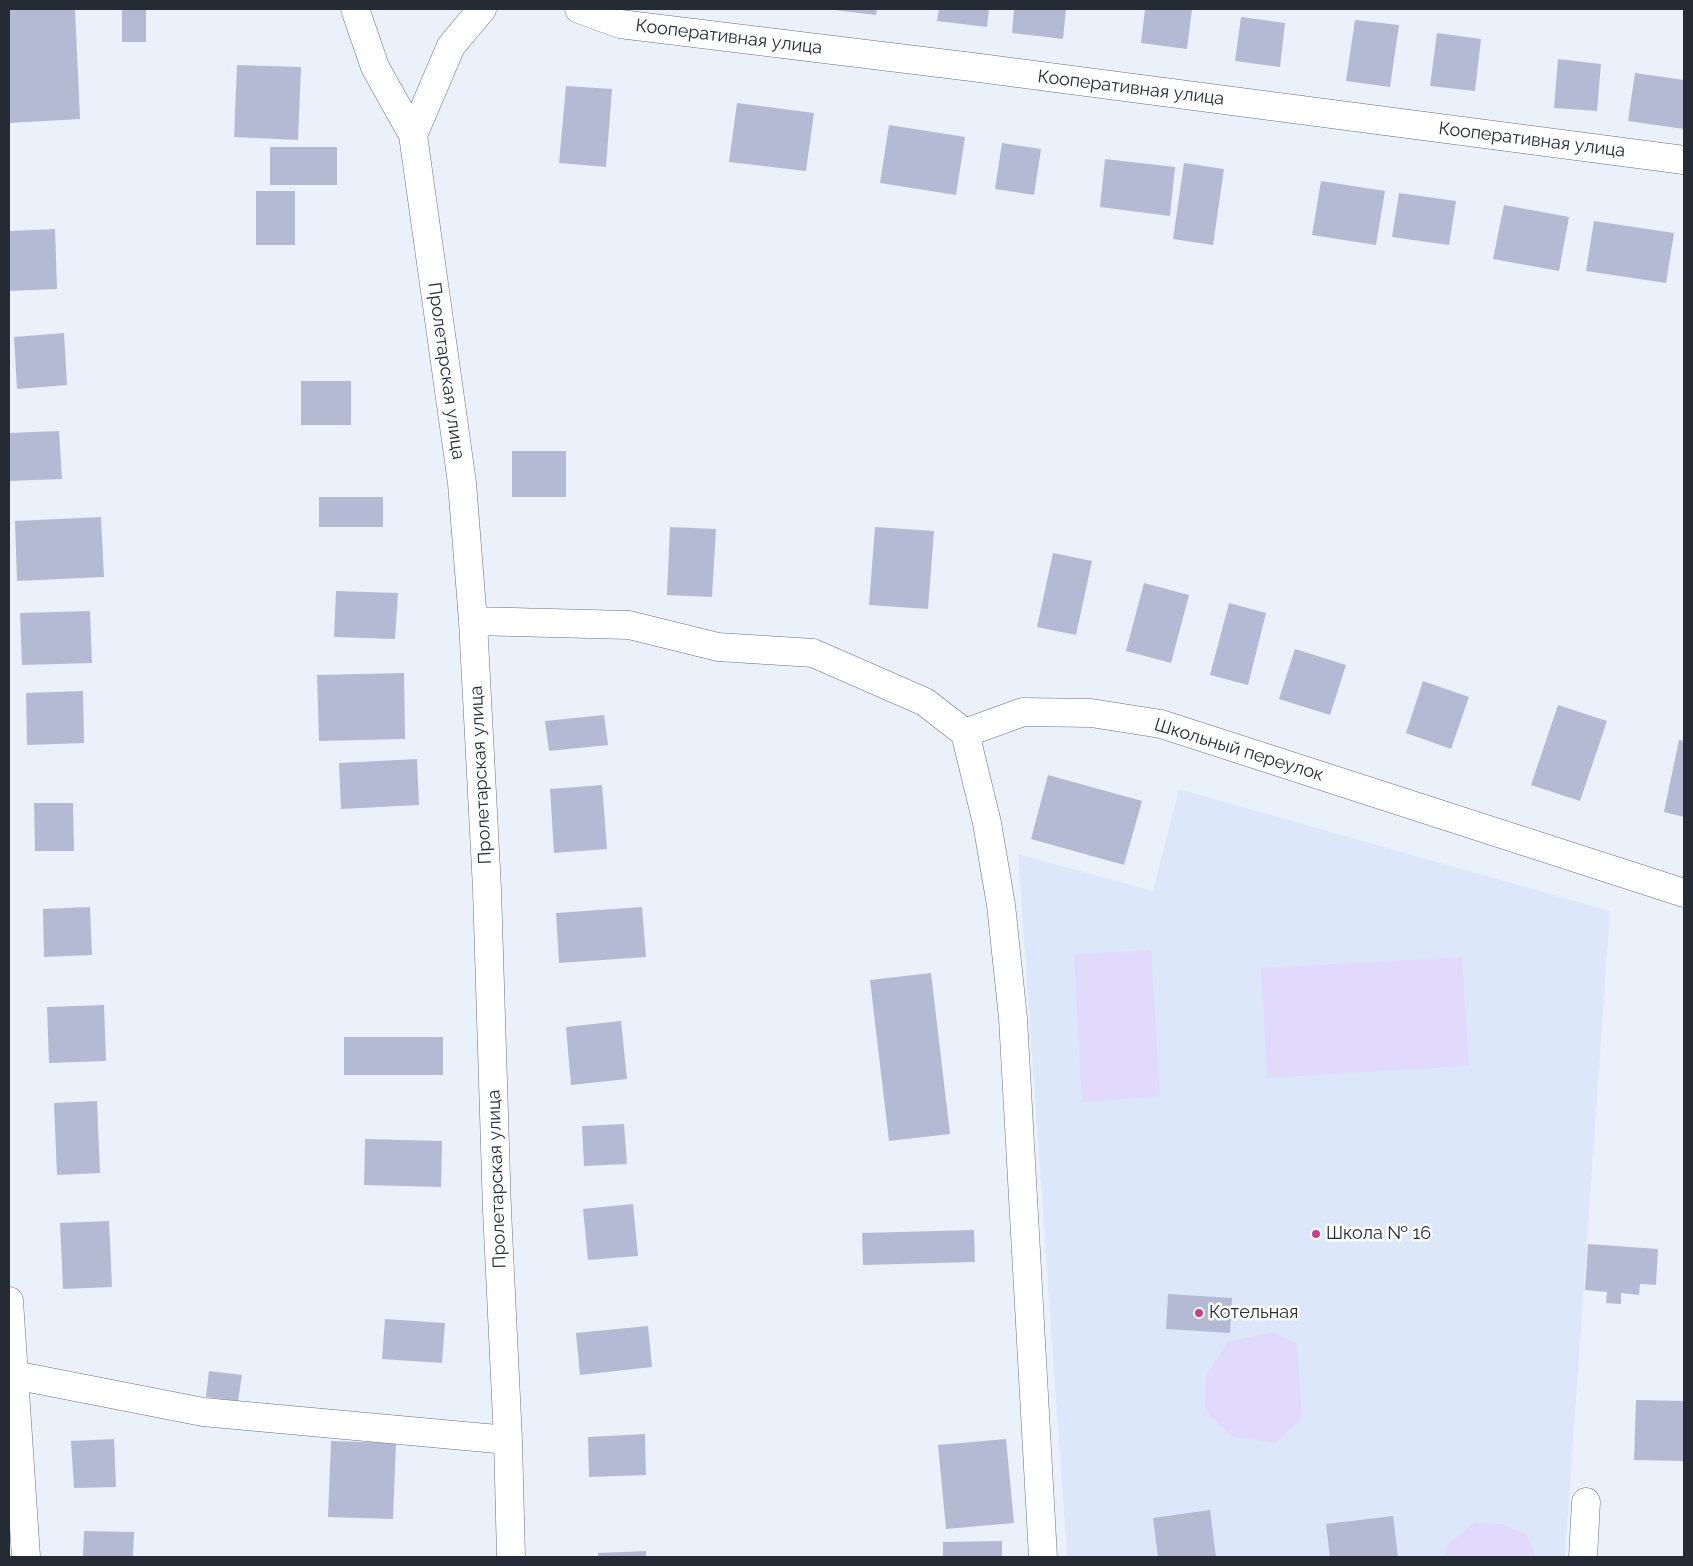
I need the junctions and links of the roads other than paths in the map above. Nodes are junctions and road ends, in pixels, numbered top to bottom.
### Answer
1 (355, 9) edge
2 (482, 9) edge
3 (579, 9) edge
4 (413, 135) junction
5 (1684, 160) edge
6 (473, 621) junction
7 (965, 733) junction
8 (1684, 893) edge
9 (9, 1301) edge
10 (11, 1375) edge
11 (508, 1440) junction
12 (1586, 1502) dead end
13 (26, 1557) edge
14 (511, 1557) edge
15 (1043, 1557) edge
16 (1583, 1557) edge

1 - 4 street, Пролетарская улица
2 - 4 street
3 - 5 street, Кооперативная улица
4 - 6 street, Пролетарская улица
6 - 7 street
6 - 11 street, Пролетарская улица
7 - 8 street, Школьный переулок
7 - 15 street
9 - 10 street
10 - 11 street
10 - 13 street
11 - 14 street, Пролетарская улица
12 - 16 street

